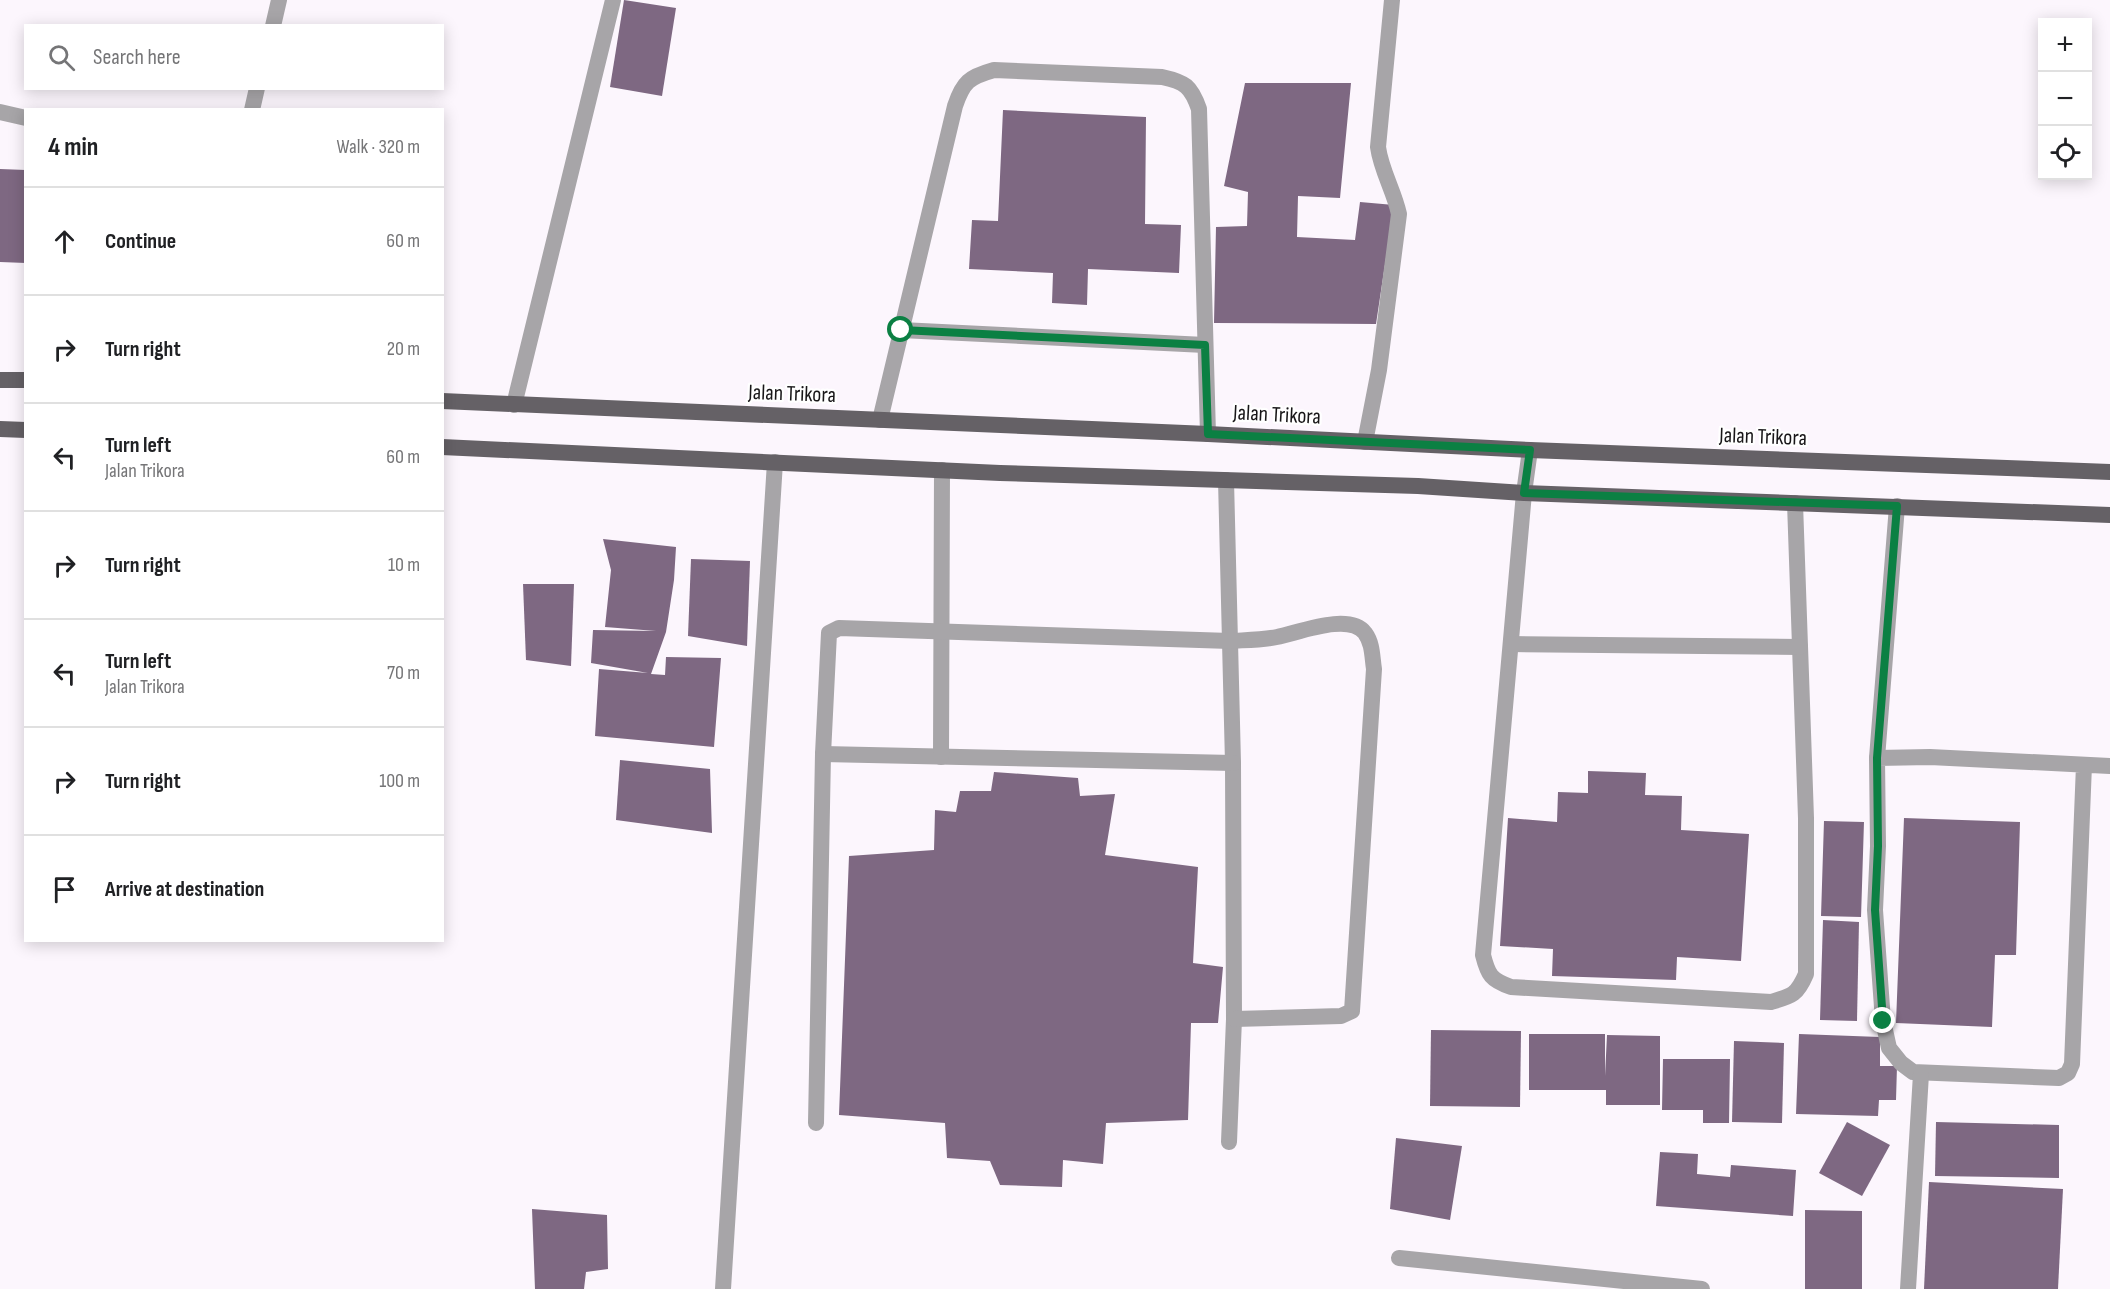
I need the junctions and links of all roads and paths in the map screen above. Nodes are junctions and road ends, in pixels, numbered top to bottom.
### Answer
1 (279, 0) edge
2 (613, 0) edge
3 (1392, 0) edge
4 (273, 24) edge
5 (257, 90) edge
6 (252, 108) edge
7 (0, 112) edge
8 (24, 118) edge
9 (901, 330) junction
10 (1205, 345) junction
11 (0, 380) edge
12 (24, 380) edge
13 (444, 401) edge
14 (514, 405) junction
15 (880, 420) junction
16 (0, 429) edge
17 (24, 430) edge
18 (1208, 434) junction
19 (1365, 442) junction
20 (444, 447) edge
21 (1530, 450) junction
22 (776, 462) junction
23 (942, 470) junction
24 (2110, 472) edge
25 (1226, 480) junction
26 (1524, 493) junction
27 (1794, 503) junction
28 (1897, 506) junction
29 (2110, 515) edge
30 (941, 632) junction
31 (1230, 641) junction
32 (1511, 645) junction
33 (1800, 647) junction
34 (823, 754) junction
35 (941, 757) junction
36 (1877, 758) junction
37 (1233, 763) junction
38 (2084, 765) junction
39 (2110, 766) edge
40 (1234, 1019) junction
41 (1921, 1074) junction
42 (816, 1123) dead end
43 (1229, 1142) dead end
44 (1399, 1258) dead end
45 (723, 1289) edge
46 (1702, 1289) edge
47 (1908, 1289) edge

1 - 4 street
2 - 14 street
3 - 19 street
5 - 6 street
7 - 8 street
9 - 10 street
9 - 10 street
9 - 15 street
10 - 18 street
11 - 12 main road
13 - 14 main road, Jalan Trikora
14 - 15 main road, Jalan Trikora
15 - 18 main road, Jalan Trikora
16 - 17 main road
18 - 19 main road, Jalan Trikora
19 - 21 main road, Jalan Trikora
20 - 22 main road
21 - 24 main road, Jalan Trikora
21 - 26 street
22 - 23 main road
22 - 45 street
23 - 25 main road
23 - 30 street
25 - 26 main road
25 - 31 street
26 - 27 main road
26 - 32 street
27 - 28 main road
27 - 33 street
28 - 29 main road
28 - 36 street
30 - 31 street
30 - 34 street
30 - 35 street
31 - 37 street
31 - 40 street
32 - 33 street
32 - 33 street
34 - 35 street
34 - 42 street
35 - 37 street
36 - 38 street
36 - 41 street
37 - 40 street
38 - 39 street
38 - 41 street
40 - 43 street
41 - 47 street
44 - 46 street

